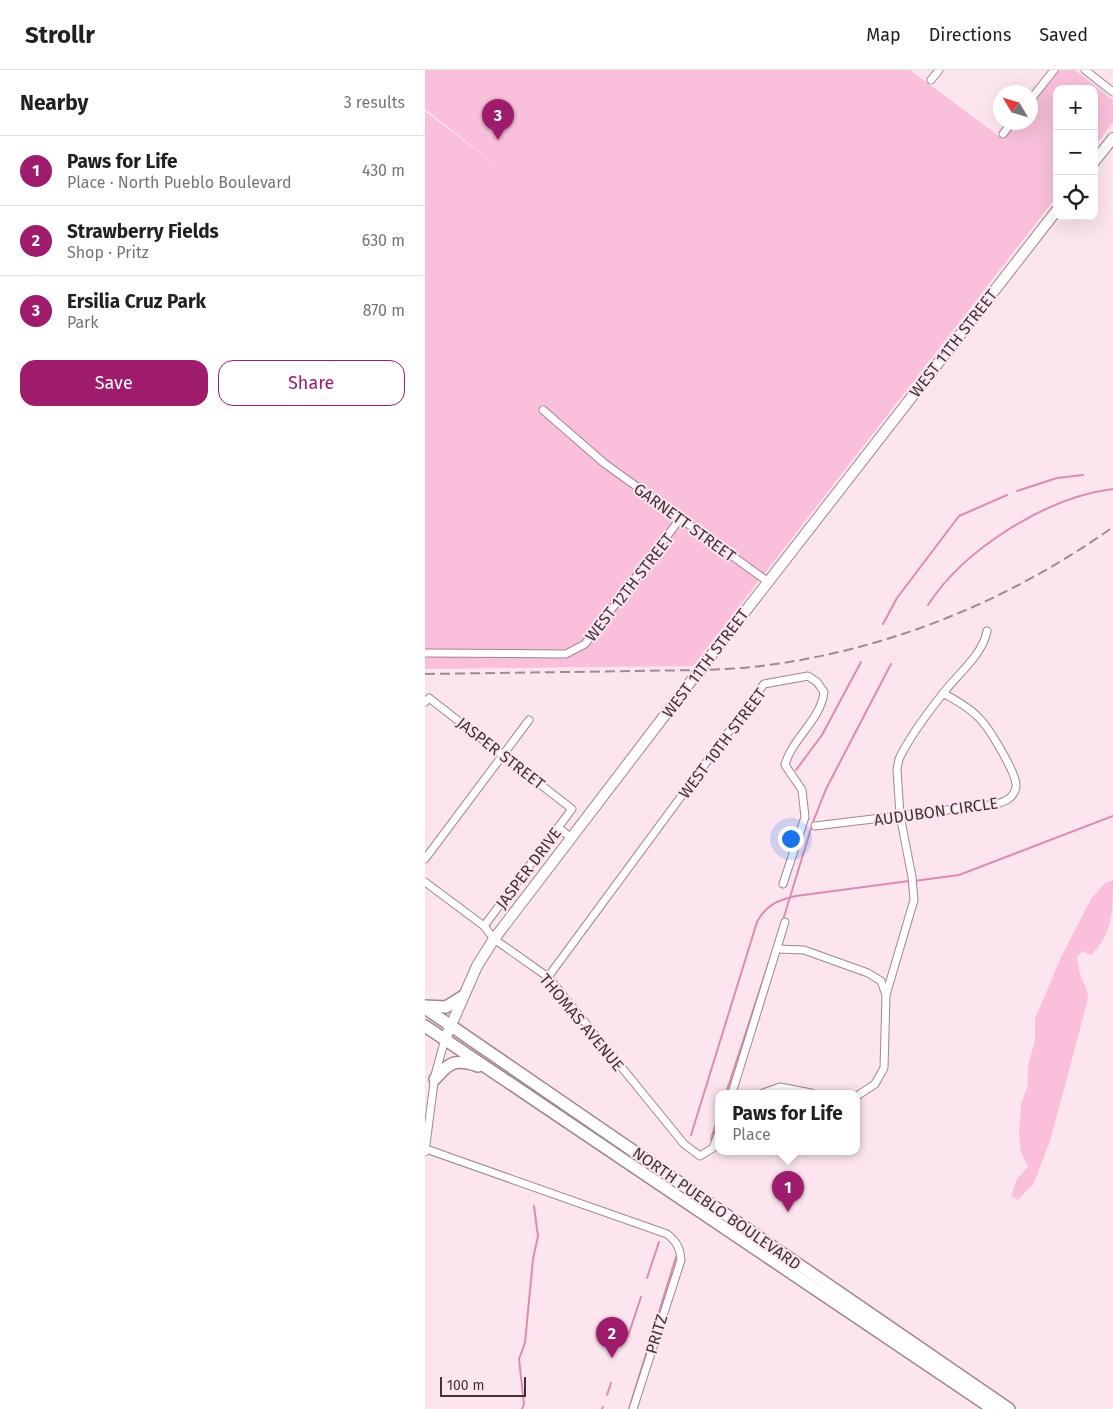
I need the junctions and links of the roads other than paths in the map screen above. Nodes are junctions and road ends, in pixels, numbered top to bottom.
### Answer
1 (939, 70) edge
2 (1054, 70) edge
3 (1085, 70) edge
4 (931, 80) dead end
5 (1038, 90) edge
6 (1113, 92) edge
7 (1006, 130) edge
8 (1003, 134) dead end
9 (1113, 138) edge
10 (1098, 157) edge
11 (1053, 215) edge
12 (543, 410) dead end
13 (680, 520) junction
14 (767, 581) junction
15 (987, 631) dead end
16 (425, 653) edge
17 (943, 693) junction
18 (427, 700) edge
19 (529, 720) dead end
20 (502, 753) junction
21 (572, 809) joint
22 (900, 816) junction
23 (815, 826) dead end
24 (559, 828) junction
25 (571, 838) junction
26 (425, 859) edge
27 (425, 882) edge
28 (783, 884) dead end
29 (785, 922) dead end
30 (484, 926) junction
31 (494, 938) junction
32 (778, 948) junction
33 (548, 977) junction
34 (886, 995) junction
35 (462, 997) junction
36 (425, 1007) edge
37 (451, 1025) junction
38 (425, 1026) edge
39 (445, 1040) junction
40 (491, 1070) junction
41 (435, 1079) junction
42 (733, 1090) edge
43 (771, 1090) edge
44 (795, 1090) edge
45 (860, 1094) edge
46 (715, 1143) edge
47 (425, 1150) edge
48 (633, 1409) edge
49 (993, 1409) edge
50 (1009, 1409) edge

1 - 4 street
2 - 5 street
3 - 6 street
7 - 8 street
9 - 10 street
11 - 14 street, WEST 11TH STREET
12 - 13 street, GARNETT STREET
13 - 14 street, GARNETT STREET
13 - 16 street, WEST 12TH STREET
14 - 25 street, WEST 11TH STREET, bridge
15 - 17 street
17 - 22 street
17 - 22 street, AUDUBON CIRCLE
18 - 20 street, JASPER STREET
19 - 20 street
20 - 21 street, JASPER STREET
20 - 26 street
21 - 24 street, JASPER DRIVE
22 - 23 street, AUDUBON CIRCLE
22 - 34 street
24 - 25 street
24 - 30 street, JASPER DRIVE
25 - 31 street, WEST 11TH STREET
27 - 30 street, THOMAS AVENUE
28 - 33 street, WEST 10TH STREET
29 - 32 street
30 - 31 street, THOMAS AVENUE
31 - 33 street, THOMAS AVENUE
31 - 35 street, WEST 11TH STREET
32 - 34 street
32 - 42 street
33 - 46 street, THOMAS AVENUE
34 - 45 street
35 - 36 main road
35 - 37 street, WEST 11TH STREET
36 - 37 main road, NORTH PUEBLO BOULEVARD
37 - 39 street, WEST 11TH STREET
37 - 50 main road, NORTH PUEBLO BOULEVARD
38 - 39 main road, NORTH PUEBLO BOULEVARD
39 - 40 main road, NORTH PUEBLO BOULEVARD
39 - 41 street, WEST 11TH STREET
40 - 41 main road
40 - 49 main road, NORTH PUEBLO BOULEVARD
41 - 47 street, WEST 11TH STREET
43 - 44 street
47 - 48 street, PRITZ

